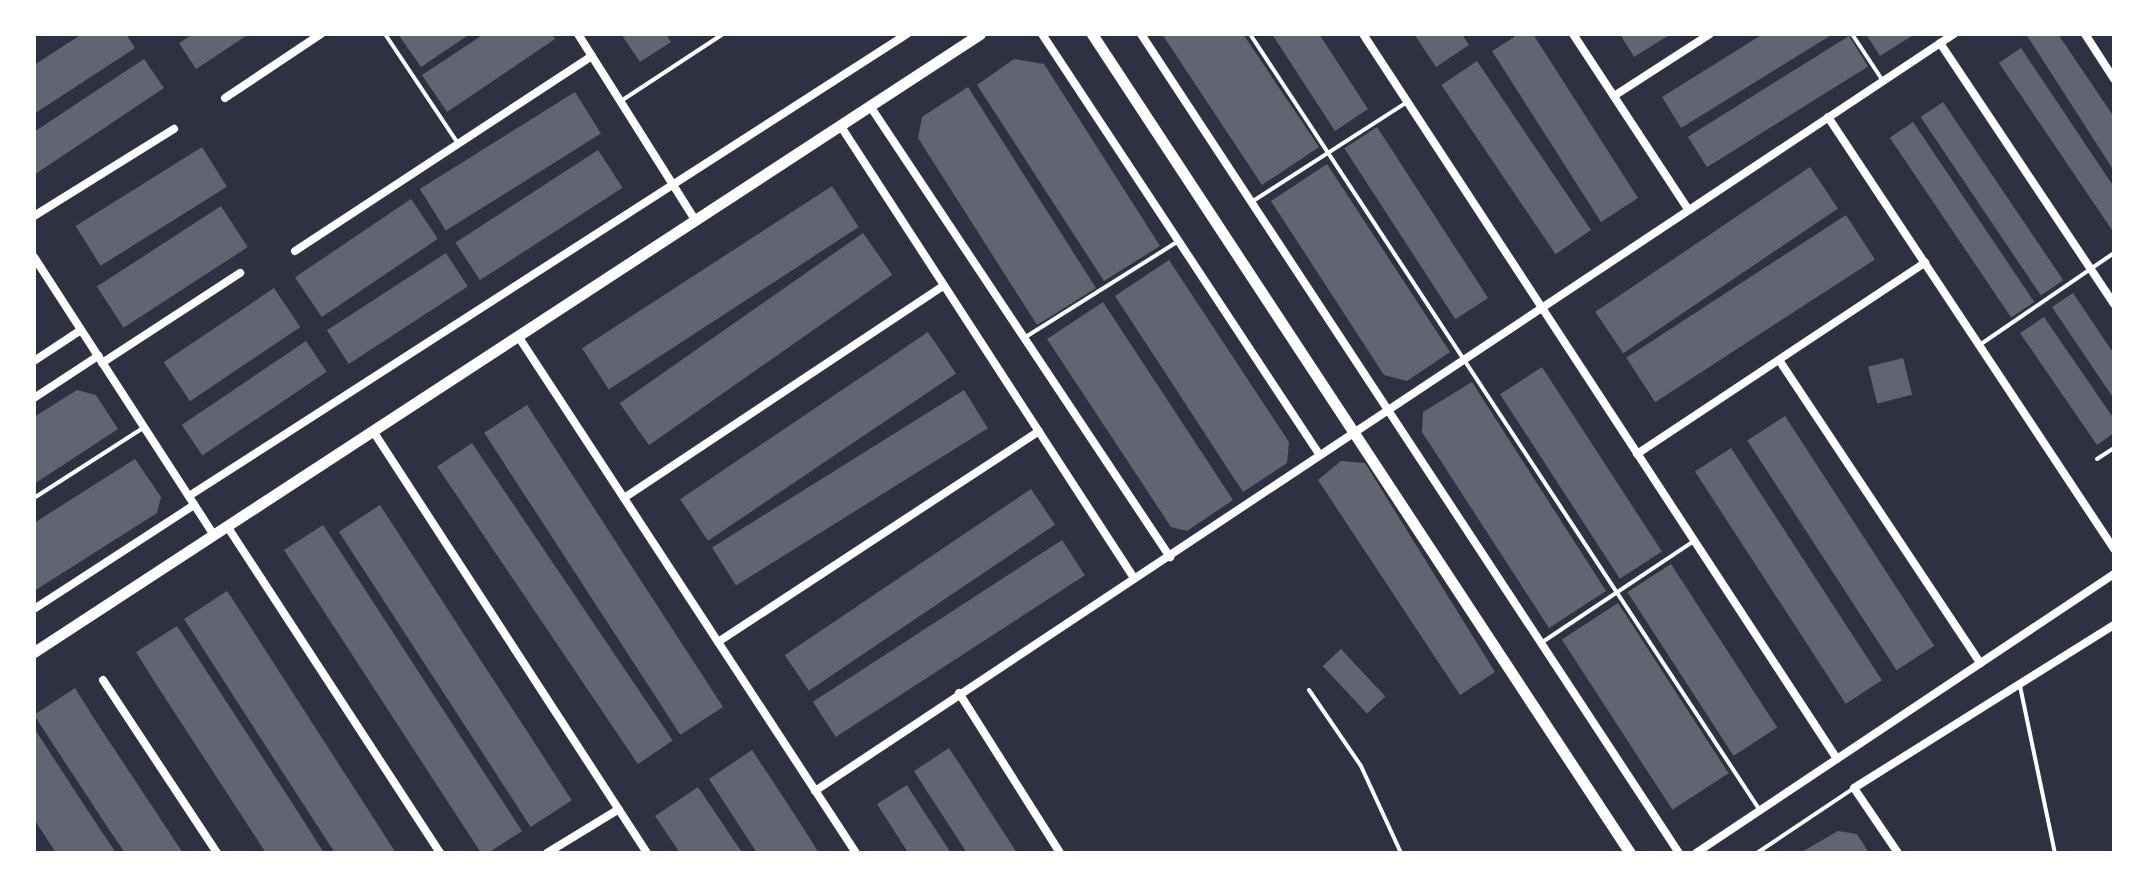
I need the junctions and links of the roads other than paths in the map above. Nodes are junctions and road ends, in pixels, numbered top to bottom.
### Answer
1 (321, 34) edge
2 (385, 34) edge
3 (578, 34) edge
4 (723, 34) edge
5 (907, 34) edge
6 (980, 34) edge
7 (1042, 34) edge
8 (1092, 34) edge
9 (1141, 34) edge
10 (1250, 34) edge
11 (1363, 34) edge
12 (1573, 34) edge
13 (1710, 34) edge
14 (1852, 34) edge
15 (1954, 34) edge
16 (2085, 34) edge
17 (1940, 43) junction
18 (592, 56) junction
19 (2114, 79) edge
20 (1883, 81) junction
21 (1614, 96) junction
22 (225, 98) dead end
23 (620, 102) junction
24 (1407, 102) junction
25 (870, 106) junction
26 (1828, 117) junction
27 (840, 125) junction
28 (174, 129) dead end
29 (458, 144) junction
30 (1328, 153) junction
31 (672, 183) junction
32 (1251, 203) junction
33 (1688, 209) junction
34 (34, 216) edge
35 (695, 220) junction
36 (1177, 242) junction
37 (295, 251) dead end
38 (2114, 253) edge
39 (34, 257) edge
40 (1925, 263) junction
41 (2091, 269) junction
42 (240, 273) dead end
43 (944, 285) junction
44 (2114, 304) edge
45 (1539, 306) junction
46 (81, 330) junction
47 (518, 336) junction
48 (1024, 338) junction
49 (1979, 346) junction
50 (1462, 357) junction
51 (100, 359) junction
52 (1779, 360) junction
53 (34, 361) edge
54 (34, 398) edge
55 (1386, 407) junction
56 (144, 427) junction
57 (1352, 430) junction
58 (373, 431) junction
59 (1039, 431) junction
60 (2114, 448) edge
61 (1319, 454) junction
62 (1637, 454) junction
63 (2097, 459) dead end
64 (34, 498) edge
65 (624, 498) junction
66 (191, 500) junction
67 (227, 526) junction
68 (213, 534) junction
69 (1694, 541) junction
70 (2114, 549) edge
71 (1170, 557) junction
72 (2114, 574) edge
73 (1134, 578) junction
74 (1617, 593) junction
75 (34, 609) edge
76 (2114, 625) edge
77 (718, 642) junction
78 (1541, 643) junction
79 (34, 652) edge
80 (1980, 663) junction
81 (103, 680) dead end
82 (2020, 684) junction
83 (1309, 690) dead end
84 (959, 693) junction
85 (1837, 759) junction
86 (1854, 788) junction
87 (815, 791) junction
88 (619, 809) junction
89 (1760, 811) junction
90 (217, 853) edge
91 (440, 853) edge
92 (547, 853) edge
93 (647, 853) edge
94 (856, 853) edge
95 (1060, 853) edge
96 (1401, 853) edge
97 (1630, 853) edge
98 (1679, 853) edge
99 (1696, 853) edge
100 (1757, 853) edge
101 (1898, 853) edge
102 (2055, 853) edge

1 - 22 street
2 - 29 lane
3 - 18 street
4 - 23 lane
5 - 31 street
6 - 25 street
7 - 36 street
8 - 57 street
9 - 32 street
10 - 30 lane
11 - 24 street
12 - 21 street
13 - 21 street
14 - 20 lane
15 - 17 street
16 - 19 street
17 - 20 street
17 - 41 street
18 - 23 street
18 - 29 street
20 - 26 street
21 - 33 street
23 - 31 street
24 - 30 lane
24 - 45 street
25 - 27 street
25 - 48 street
26 - 33 street
26 - 40 street
27 - 35 street
27 - 43 street
28 - 34 street
29 - 37 street
30 - 32 lane
30 - 50 lane
31 - 35 street
31 - 66 street
32 - 55 street
33 - 45 street
35 - 47 street
36 - 48 lane
36 - 61 street
38 - 41 lane
39 - 46 street
40 - 49 street
40 - 52 street
41 - 44 street
41 - 49 lane
42 - 51 street
43 - 59 street
43 - 65 street
45 - 50 street
45 - 62 street
46 - 51 street
46 - 53 street
47 - 58 street
47 - 65 street
48 - 71 street
49 - 70 street
50 - 55 street
50 - 74 lane
51 - 54 street
51 - 56 street
52 - 62 street
52 - 80 street
55 - 57 street
55 - 78 street
56 - 64 lane
56 - 66 street
57 - 61 street
57 - 97 street
58 - 67 street
58 - 88 street
59 - 73 street
59 - 77 street
60 - 63 lane
61 - 71 street
62 - 69 street
65 - 77 street
66 - 68 street
66 - 75 street
67 - 68 street
67 - 91 street
68 - 79 street
69 - 74 lane
69 - 85 street
71 - 73 street
72 - 80 street
73 - 84 street
74 - 78 lane
74 - 89 lane
76 - 82 street
77 - 87 street
78 - 98 street
80 - 85 street
81 - 90 street
82 - 86 street
82 - 102 lane
83 - 96 lane
84 - 87 street
84 - 95 street
85 - 89 street
86 - 100 lane
86 - 101 street
87 - 94 street
88 - 92 street
88 - 93 street
89 - 99 street

